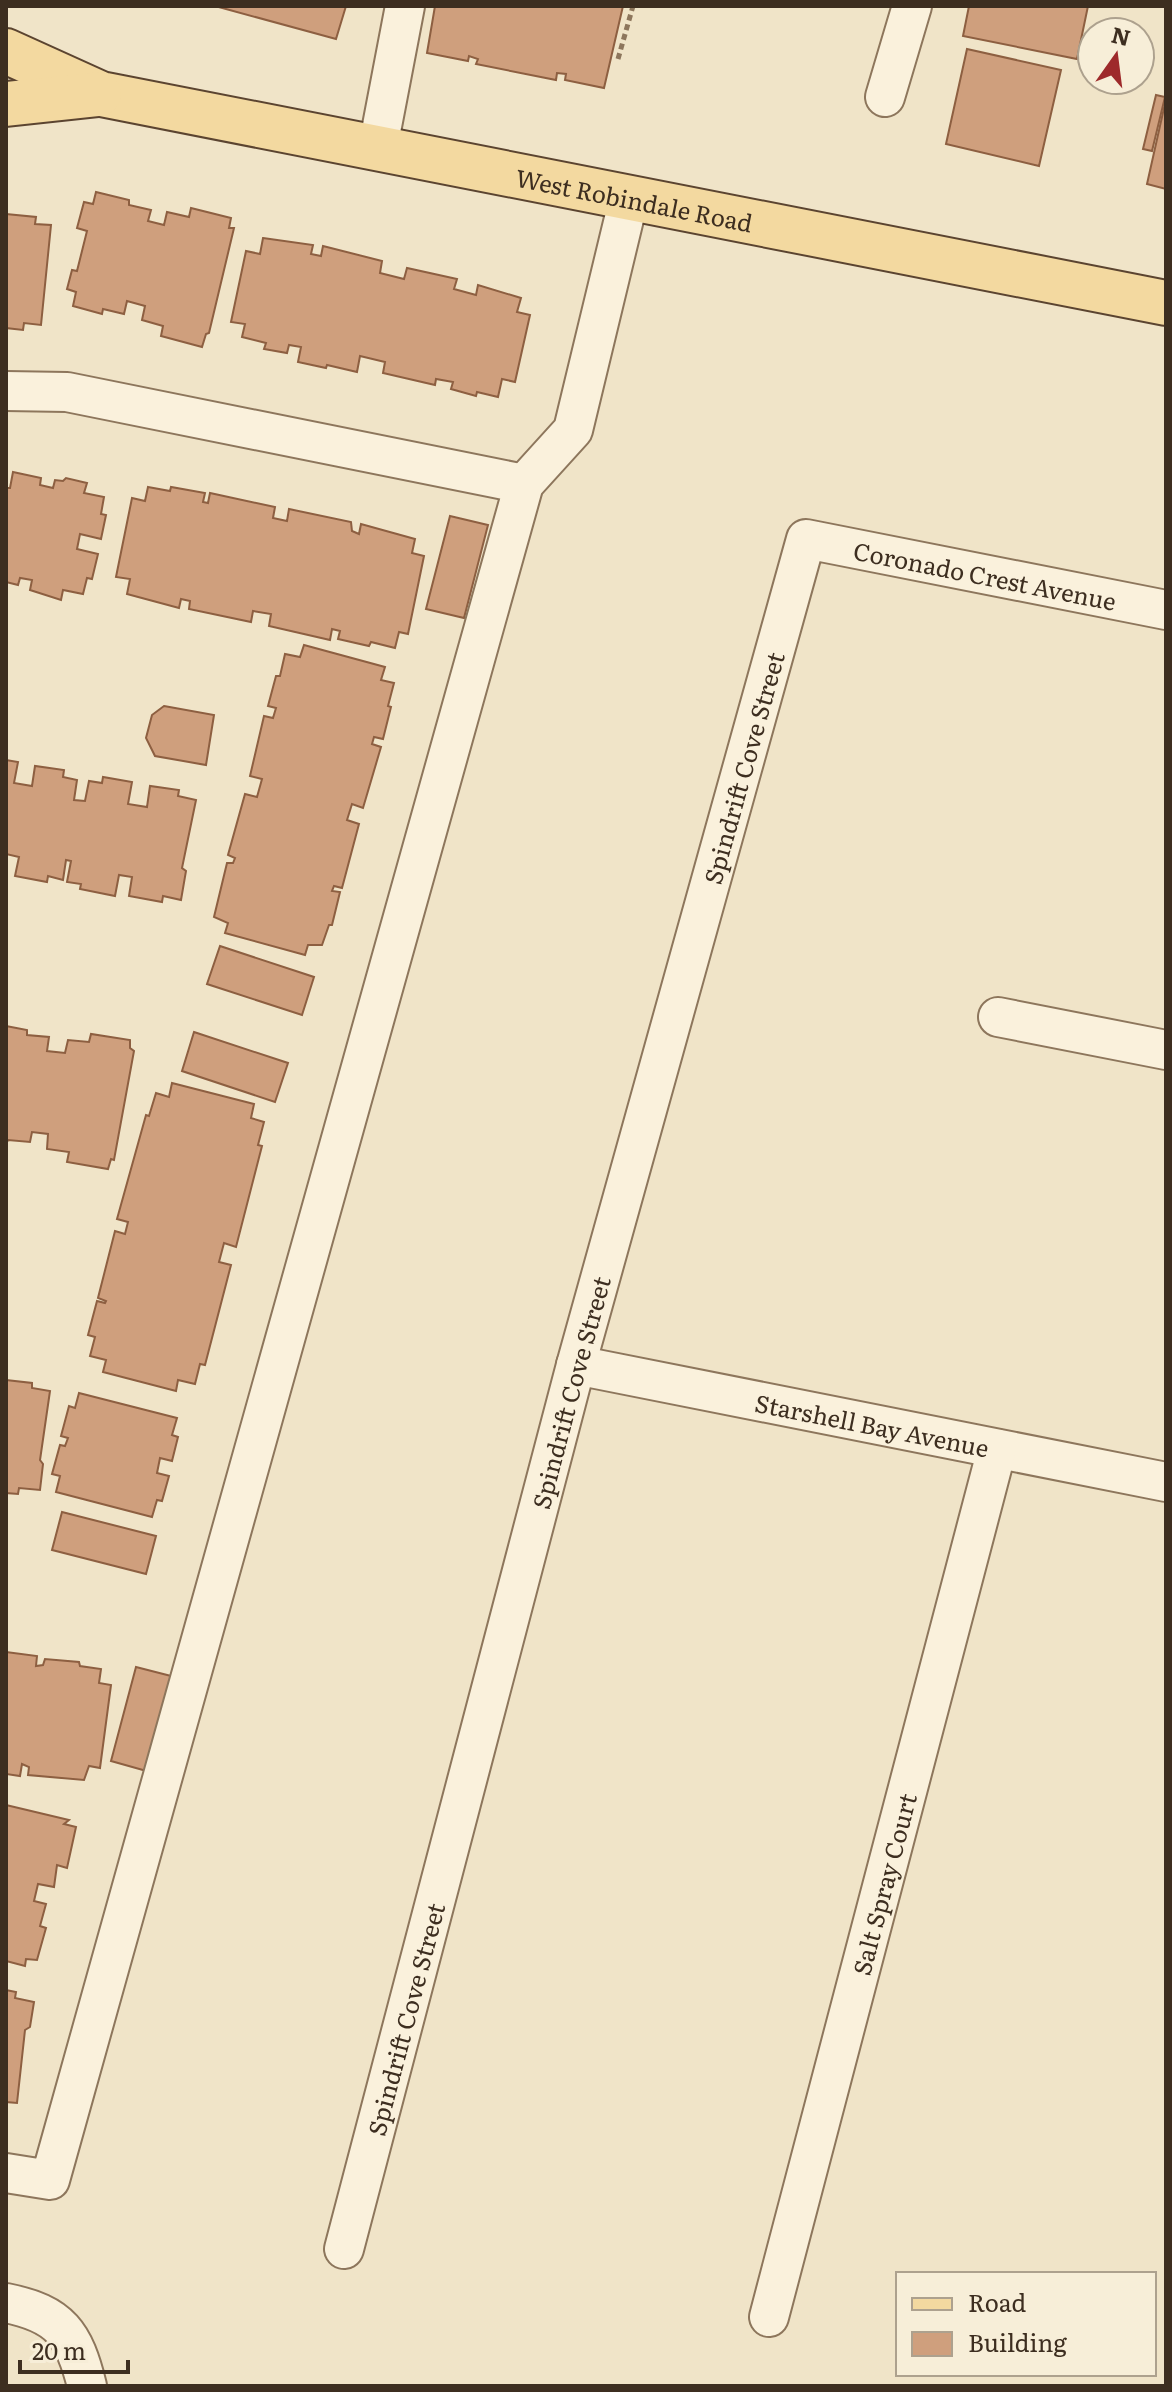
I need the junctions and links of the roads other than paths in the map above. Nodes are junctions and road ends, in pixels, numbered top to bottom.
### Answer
1 (405, 6) edge
2 (912, 6) edge
3 (6, 51) edge
4 (101, 94) junction
5 (885, 97) dead end
6 (6, 104) edge
7 (378, 147) junction
8 (629, 198) junction
9 (1166, 303) edge
10 (6, 391) edge
11 (524, 484) junction
12 (806, 539) joint
13 (1166, 610) edge
14 (998, 1017) dead end
15 (1166, 1050) edge
16 (576, 1365) junction
17 (997, 1449) junction
18 (1166, 1482) edge
19 (6, 2173) edge
20 (344, 2249) dead end
21 (6, 2303) edge
22 (769, 2317) dead end
23 (87, 2386) edge

1 - 7 street
2 - 5 street
3 - 4 main road, West Robindale Road
4 - 6 main road, West Robindale Road
4 - 7 main road, West Robindale Road
7 - 8 main road, West Robindale Road
8 - 9 main road, West Robindale Road
8 - 11 street
10 - 11 street
11 - 19 street
12 - 13 street, Coronado Crest Avenue
12 - 16 street, Spindrift Cove Street
14 - 15 street
16 - 17 street, Starshell Bay Avenue
16 - 20 street, Spindrift Cove Street
17 - 18 street, Starshell Bay Avenue
17 - 22 street, Salt Spray Court
21 - 23 street

